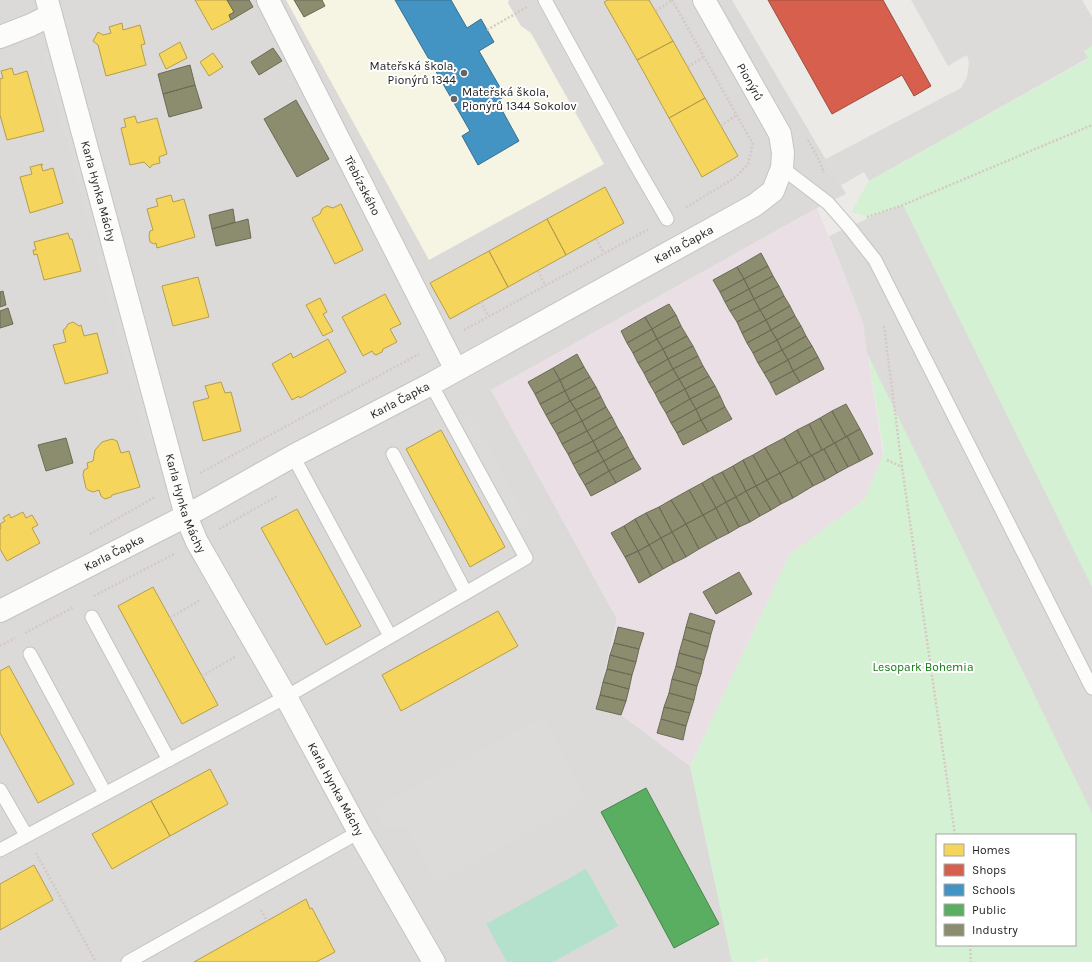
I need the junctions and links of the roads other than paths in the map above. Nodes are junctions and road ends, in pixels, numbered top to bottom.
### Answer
1 (268, 0) edge
2 (544, 0) edge
3 (704, 0) edge
4 (49, 8) edge
5 (0, 38) edge
6 (782, 168) junction
7 (667, 219) road end
8 (456, 370) junction
9 (431, 384) junction
10 (392, 454) dead end
11 (293, 456) junction
12 (186, 516) junction
13 (466, 593) junction
14 (0, 612) edge
15 (92, 617) dead end
16 (390, 636) junction
17 (30, 654) dead end
18 (1092, 688) edge
19 (286, 697) junction
20 (169, 760) junction
21 (0, 790) edge
22 (105, 793) junction
23 (359, 832) junction
24 (26, 835) junction
25 (0, 850) edge
26 (128, 962) edge
27 (434, 962) edge

1 - 8 street, Třebízského
2 - 7 lane
3 - 6 street, Pionýrů
4 - 5 street
4 - 12 street, Karla Hynka Máchy
6 - 8 street, Karla Čapka
6 - 18 lane
8 - 9 street, Karla Čapka
9 - 11 street, Karla Čapka
9 - 13 lane
10 - 13 lane
11 - 12 street, Karla Čapka
11 - 16 lane
12 - 14 street, Karla Čapka
12 - 19 street, Karla Hynka Máchy
13 - 16 lane
15 - 20 lane
16 - 19 lane
17 - 22 lane
19 - 20 lane
19 - 23 street, Karla Hynka Máchy
20 - 22 lane
21 - 24 lane
22 - 24 lane
23 - 26 lane
23 - 27 street, Karla Hynka Máchy
24 - 25 lane

